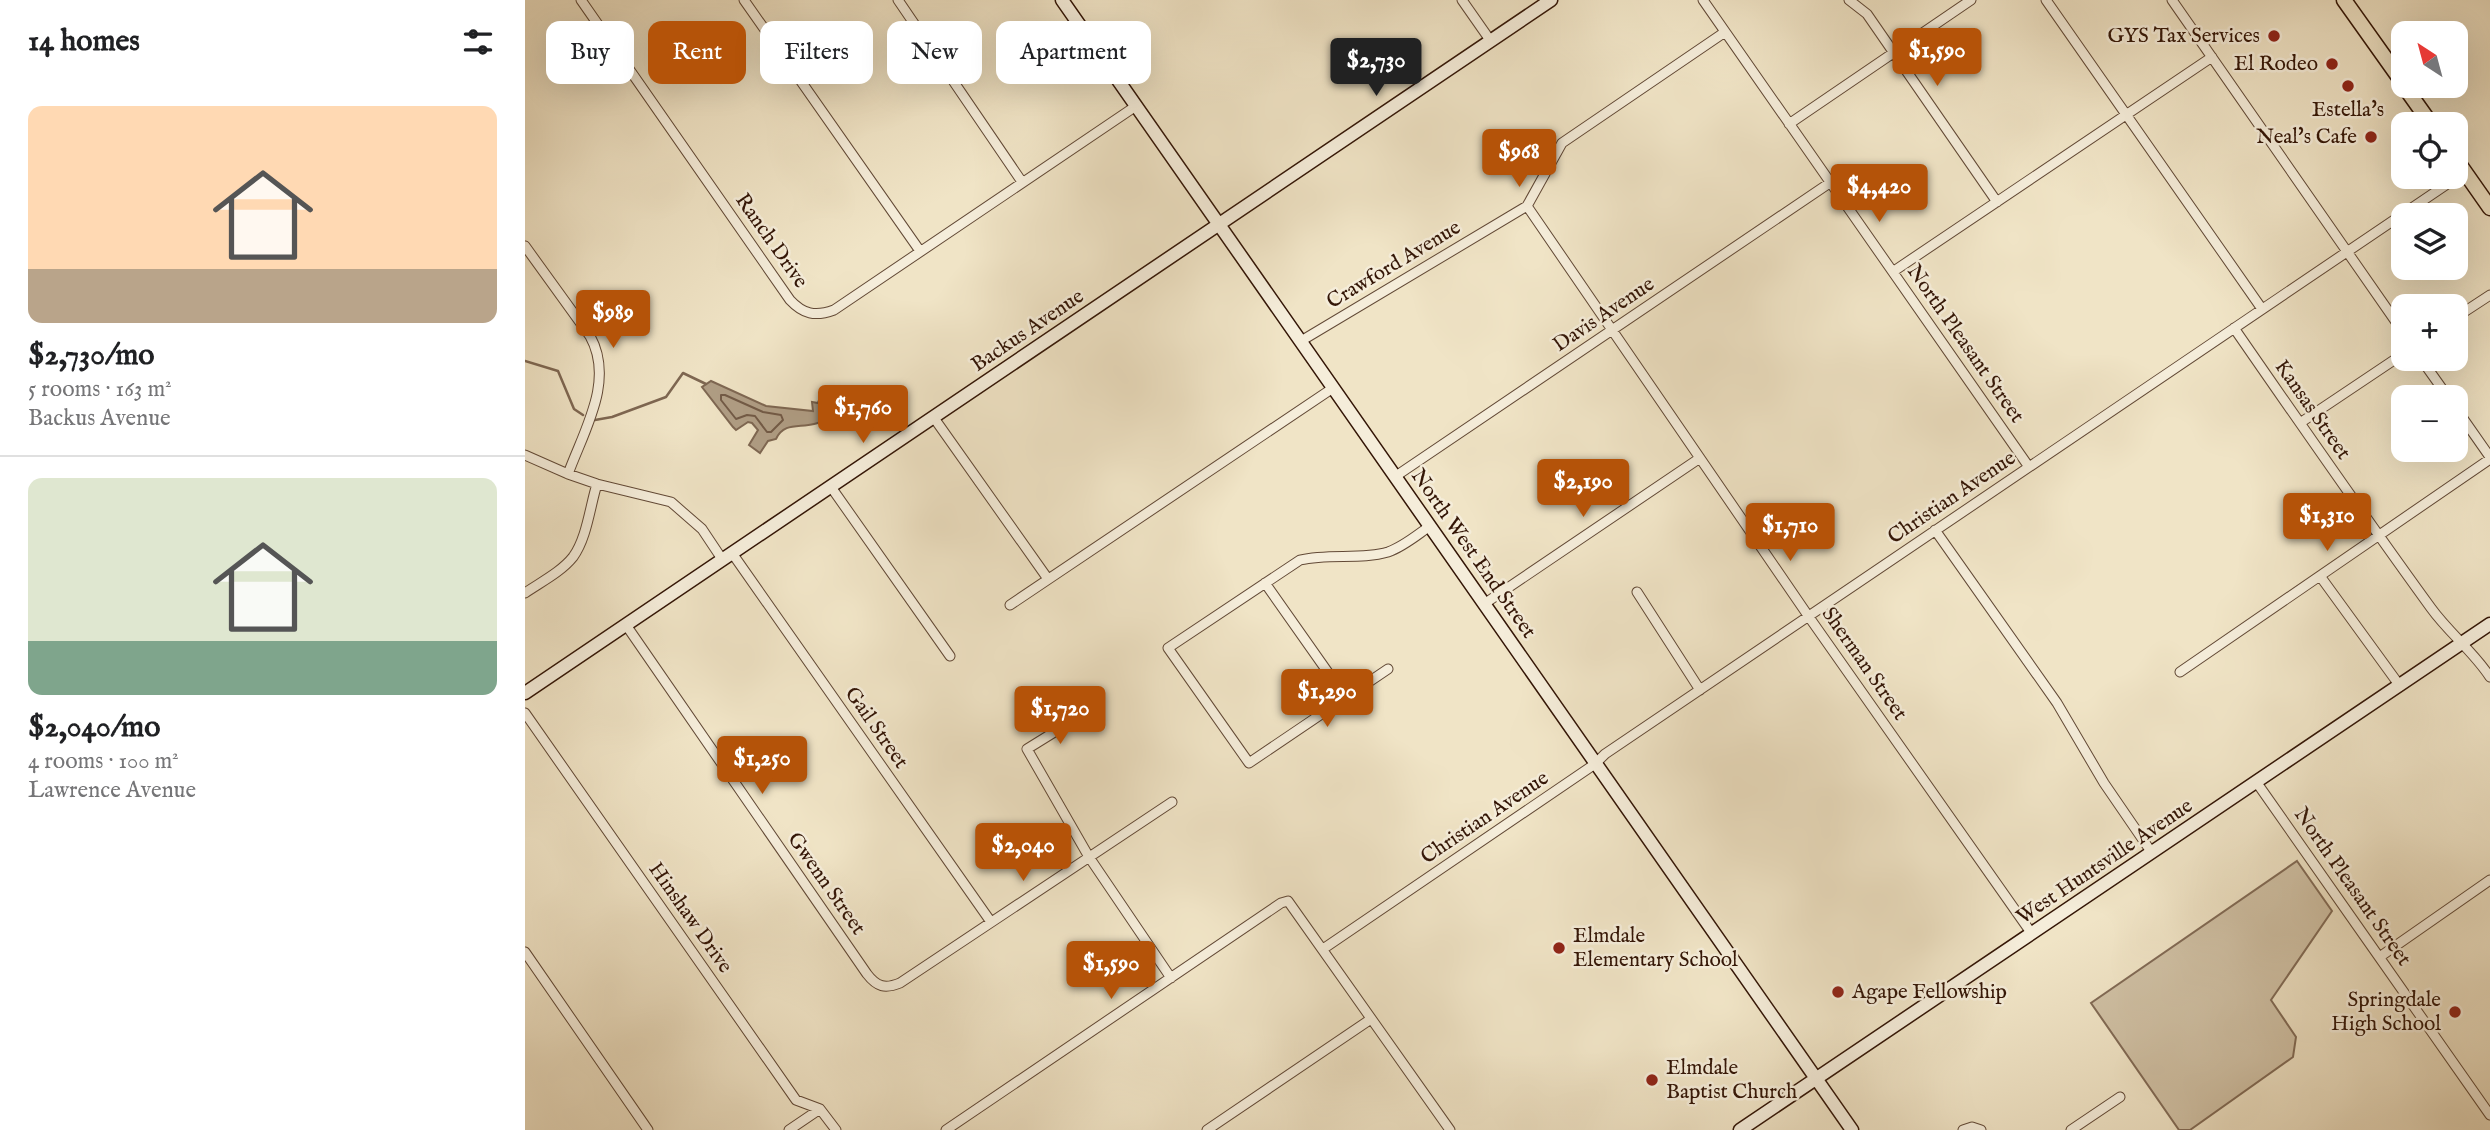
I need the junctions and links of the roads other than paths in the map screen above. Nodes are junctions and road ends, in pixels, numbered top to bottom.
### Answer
1 (581, 0) edge
2 (744, 0) edge
3 (898, 0) edge
4 (1062, 0) edge
5 (1462, 0) edge
6 (1551, 0) edge
7 (1703, 0) edge
8 (1849, 0) edge
9 (1971, 0) edge
10 (2046, 0) edge
11 (2172, 0) edge
12 (2344, 0) edge
13 (1725, 32) junction
14 (1490, 40) junction
15 (1893, 51) junction
16 (2212, 57) junction
17 (2391, 67) edge
18 (1136, 106) junction
19 (2126, 115) junction
20 (1789, 124) junction
21 (2468, 176) edge
22 (1023, 182) junction
23 (1832, 182) junction
24 (2440, 189) edge
25 (1997, 202) junction
26 (1527, 206) junction
27 (2490, 208) edge
28 (1219, 225) junction
29 (525, 246) edge
30 (920, 251) junction
31 (2347, 251) junction
32 (1894, 271) junction
33 (2490, 295) edge
34 (2262, 309) junction
35 (2468, 309) edge
36 (2391, 315) edge
37 (2234, 328) junction
38 (1612, 331) junction
39 (1301, 341) junction
40 (2391, 362) edge
41 (1333, 388) junction
42 (934, 418) junction
43 (2300, 423) junction
44 (2468, 426) edge
45 (525, 455) edge
46 (1700, 458) junction
47 (2490, 458) edge
48 (2029, 467) junction
49 (568, 474) junction
50 (1396, 476) junction
51 (597, 484) junction
52 (831, 487) junction
53 (1430, 526) junction
54 (1935, 530) junction
55 (2378, 536) junction
56 (727, 556) junction
57 (2320, 576) junction
58 (1048, 579) junction
59 (1265, 583) junction
60 (1637, 592) dead end
61 (525, 593) edge
62 (1484, 604) junction
63 (1010, 605) dead end
64 (1809, 617) junction
65 (2490, 624) edge
66 (626, 625) junction
67 (2462, 643) junction
68 (950, 656) dead end
69 (1388, 669) dead end
70 (2180, 672) dead end
71 (2490, 677) edge
72 (2400, 686) junction
73 (1700, 690) junction
74 (525, 693) edge
75 (1346, 698) junction
76 (525, 713) edge
77 (1077, 718) dead end
78 (1595, 764) junction
79 (2257, 783) junction
80 (1172, 802) dead end
81 (2152, 853) junction
82 (1089, 857) junction
83 (2490, 880) edge
84 (991, 922) junction
85 (2032, 934) junction
86 (1322, 949) junction
87 (525, 952) edge
88 (2381, 956) junction
89 (1171, 978) junction
90 (1371, 1019) junction
91 (1816, 1079) junction
92 (2120, 1097) dead end
93 (820, 1109) junction
94 (2490, 1115) edge
95 (649, 1130) edge
96 (789, 1130) edge
97 (835, 1130) edge
98 (946, 1130) edge
99 (1207, 1130) edge
100 (1450, 1130) edge
101 (1740, 1130) edge
102 (1852, 1130) edge
103 (1962, 1130) edge
104 (1981, 1130) edge
105 (2071, 1130) edge

1 - 30 street, Ranch Drive
2 - 30 street
3 - 22 street
4 - 18 street, North West End Street
5 - 14 street
6 - 14 street, Backus Avenue
7 - 13 street, North Pleasant Street
8 - 15 street
9 - 15 street
10 - 19 street
11 - 16 street
12 - 17 main road
13 - 20 street, North Pleasant Street
13 - 26 street
14 - 28 street, Backus Avenue
15 - 20 street
15 - 25 street
16 - 19 street
16 - 31 street
18 - 22 street, Ranch Drive
18 - 28 street, North West End Street
19 - 25 street
19 - 34 street
20 - 23 street, North Pleasant Street
21 - 27 main road
22 - 30 street, Ranch Drive
23 - 32 street, North Pleasant Street
23 - 38 street, Davis Avenue
24 - 31 street, Christian Avenue
25 - 32 street
26 - 38 street, Sherman Street
26 - 39 street, Crawford Avenue
28 - 39 street, North West End Street
28 - 42 street, Backus Avenue
29 - 49 street
31 - 34 street, Christian Avenue
31 - 36 street
32 - 48 street, North Pleasant Street
33 - 35 street
34 - 37 street, Christian Avenue
37 - 43 street, Kansas Street
37 - 48 street, Christian Avenue
38 - 46 street, Sherman Street
38 - 50 street, Davis Avenue
39 - 41 street, North West End Street
40 - 43 street
41 - 50 street, North West End Street
41 - 58 street
42 - 52 street, Backus Avenue
42 - 58 street
43 - 55 street, Kansas Street
44 - 47 street
45 - 49 street, Gail Street
46 - 62 street
46 - 64 street, Sherman Street
47 - 55 street
48 - 54 street, Christian Avenue
49 - 51 street, Gail Street
50 - 53 street, North West End Street
51 - 56 street, Gail Street
51 - 61 street
52 - 56 street, Backus Avenue
52 - 68 street
53 - 59 street
53 - 62 street, North West End Street
54 - 64 street, Christian Avenue
54 - 81 street
55 - 57 street
55 - 67 street, Kansas Street
56 - 66 street, Backus Avenue
56 - 84 street, Gail Street
57 - 70 street
57 - 72 street
58 - 63 street
59 - 75 street
59 - 75 street
60 - 73 street
62 - 78 street, North West End Street
64 - 73 street, Christian Avenue
64 - 85 street, Sherman Street
65 - 67 street, West Huntsville Avenue
66 - 74 street, Backus Avenue
66 - 84 street, Gwenn Street
67 - 71 street, Kansas Street
67 - 72 street, West Huntsville Avenue
69 - 75 street
72 - 79 street, West Huntsville Avenue
73 - 78 street, Christian Avenue
76 - 93 street, Hinshaw Drive
77 - 82 street
78 - 86 street, Christian Avenue
78 - 91 street, North West End Street
79 - 81 street, West Huntsville Avenue
79 - 88 street, North Pleasant Street
80 - 82 street
81 - 85 street, West Huntsville Avenue
82 - 84 street
82 - 89 street
83 - 88 street
85 - 91 street, West Huntsville Avenue
86 - 89 street
86 - 90 street
87 - 95 street
88 - 94 street, North Pleasant Street
89 - 98 street
90 - 99 street
90 - 100 street
91 - 101 street, West Huntsville Avenue
91 - 102 street, North West End Street
92 - 105 street
93 - 96 street
93 - 97 street, Hinshaw Drive
103 - 104 street

